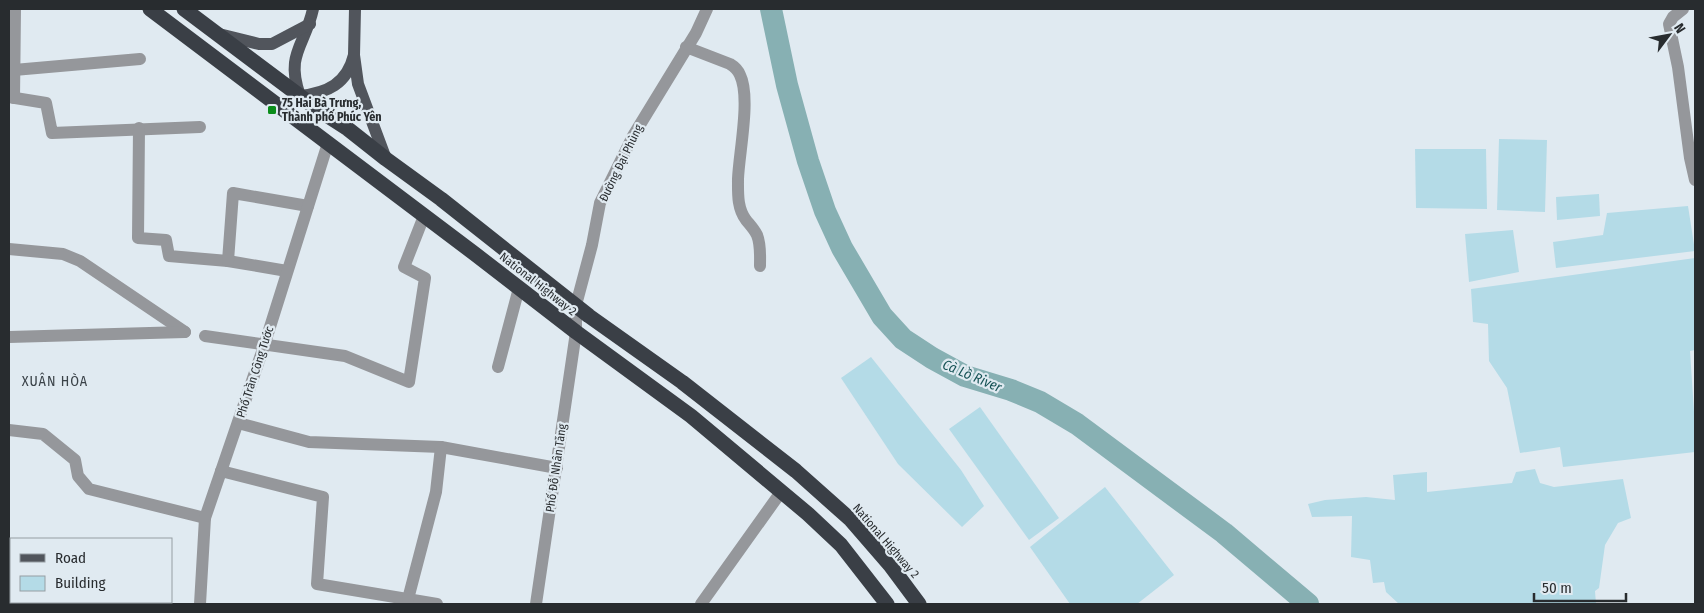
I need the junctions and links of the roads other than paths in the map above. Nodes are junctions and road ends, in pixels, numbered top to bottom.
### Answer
1 (15, 9) edge
2 (150, 9) edge
3 (184, 9) edge
4 (313, 9) edge
5 (355, 9) edge
6 (707, 9) edge
7 (1683, 9) edge
8 (310, 24) junction
9 (219, 34) junction
10 (686, 48) junction
11 (354, 56) junction
12 (140, 59) dead end
13 (14, 70) junction
14 (300, 96) junction
15 (11, 98) edge
16 (200, 127) dead end
17 (139, 128) junction
18 (328, 143) junction
19 (386, 159) junction
20 (1695, 180) edge
21 (308, 206) junction
22 (424, 216) junction
23 (9, 249) edge
24 (228, 261) junction
25 (760, 266) dead end
26 (287, 271) junction
27 (519, 288) junction
28 (576, 305) junction
29 (576, 332) junction
30 (206, 336) dead end
31 (9, 337) edge
32 (264, 346) junction
33 (498, 367) dead end
34 (238, 422) junction
35 (9, 430) edge
36 (442, 447) junction
37 (557, 468) junction
38 (221, 471) junction
39 (796, 471) junction
40 (781, 492) junction
41 (205, 518) junction
42 (408, 599) junction
43 (200, 604) edge
44 (437, 604) edge
45 (536, 604) edge
46 (701, 604) edge
47 (887, 604) edge
48 (919, 604) edge

1 - 13 street
2 - 18 highway, National Highway 2
3 - 9 highway, National Highway 2
4 - 8 main road
5 - 11 main road
6 - 10 street, Đường Đại Phùng
7 - 20 street
8 - 9 main road
8 - 14 main road
9 - 14 highway, National Highway 2
10 - 25 street
10 - 28 street, Đường Đại Phùng
11 - 14 main road
11 - 19 main road
12 - 13 street
13 - 15 street
14 - 19 highway, National Highway 2
15 - 17 street
16 - 17 street
17 - 24 street
18 - 21 street, Phố Trần Công Tước
18 - 22 highway, National Highway 2
19 - 28 highway, National Highway 2
21 - 24 street
21 - 26 street, Phố Trần Công Tước
22 - 27 highway, National Highway 2
22 - 32 street
23 - 31 street
24 - 26 street
26 - 32 street, Phố Trần Công Tước
27 - 29 highway, National Highway 2
27 - 33 street
28 - 29 street, Đường Đại Phùng
28 - 39 highway, National Highway 2
29 - 37 street, Phố Đỗ Nhân Tăng
29 - 40 highway, National Highway 2
30 - 32 street
32 - 34 street, Phố Trần Công Tước
34 - 36 street
34 - 38 street, Phố Trần Công Tước
35 - 41 street
36 - 37 street
36 - 42 street
37 - 45 street, Phố Đỗ Nhân Tăng
38 - 41 street, Phố Trần Công Tước
38 - 42 street
39 - 40 highway
39 - 48 highway, National Highway 2
40 - 46 street
40 - 47 highway, National Highway 2
41 - 43 street, Phố Trần Công Tước
42 - 44 street

